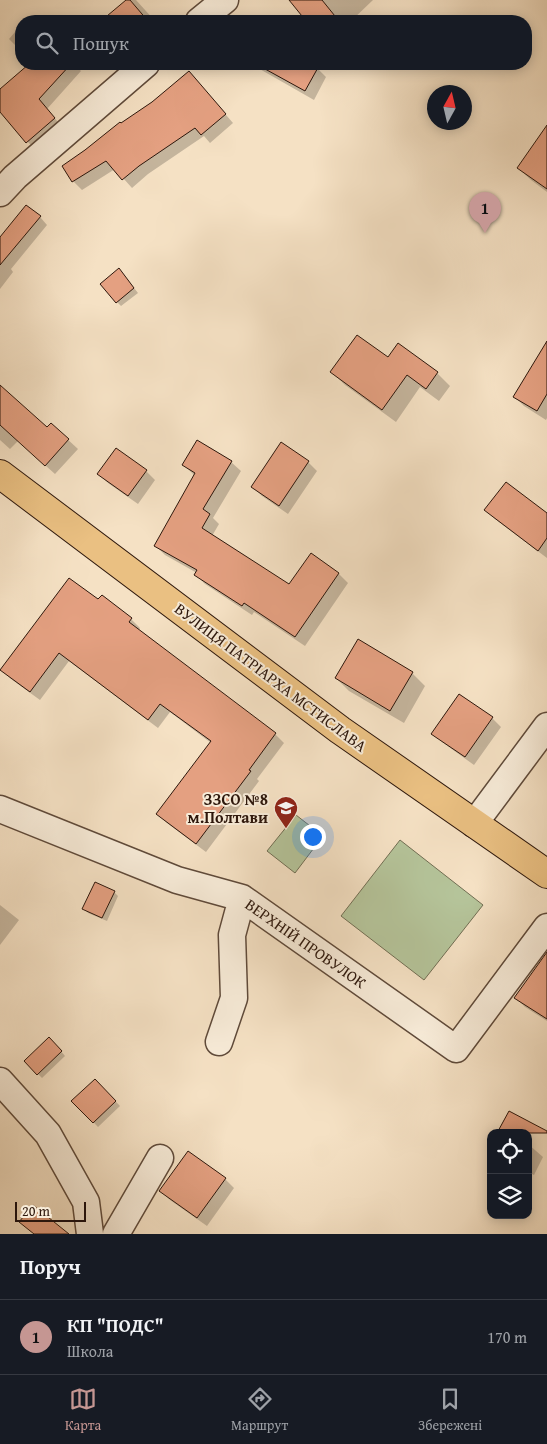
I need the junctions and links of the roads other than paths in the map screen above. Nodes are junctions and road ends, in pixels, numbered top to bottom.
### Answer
1 (225, 0) edge
2 (206, 15) edge
3 (139, 70) edge
4 (0, 193) edge
5 (0, 474) edge
6 (547, 726) edge
7 (0, 809) edge
8 (474, 824) junction
9 (547, 874) edge
10 (242, 898) junction
11 (547, 927) edge
12 (219, 1042) dead end
13 (0, 1081) edge
14 (160, 1158) dead end
15 (90, 1234) edge
16 (116, 1234) edge

1 - 2 street
3 - 4 street
5 - 8 main road, ВУЛИЦЯ ПАТРІАРХА МСТИСЛАВА
6 - 8 street
7 - 10 street, ВЕРХНІЙ ПРОВУЛОК
8 - 9 main road, ВУЛИЦЯ ПАТРІАРХА МСТИСЛАВА
10 - 11 street, ВЕРХНІЙ ПРОВУЛОК
10 - 12 street
13 - 15 street
14 - 16 street

